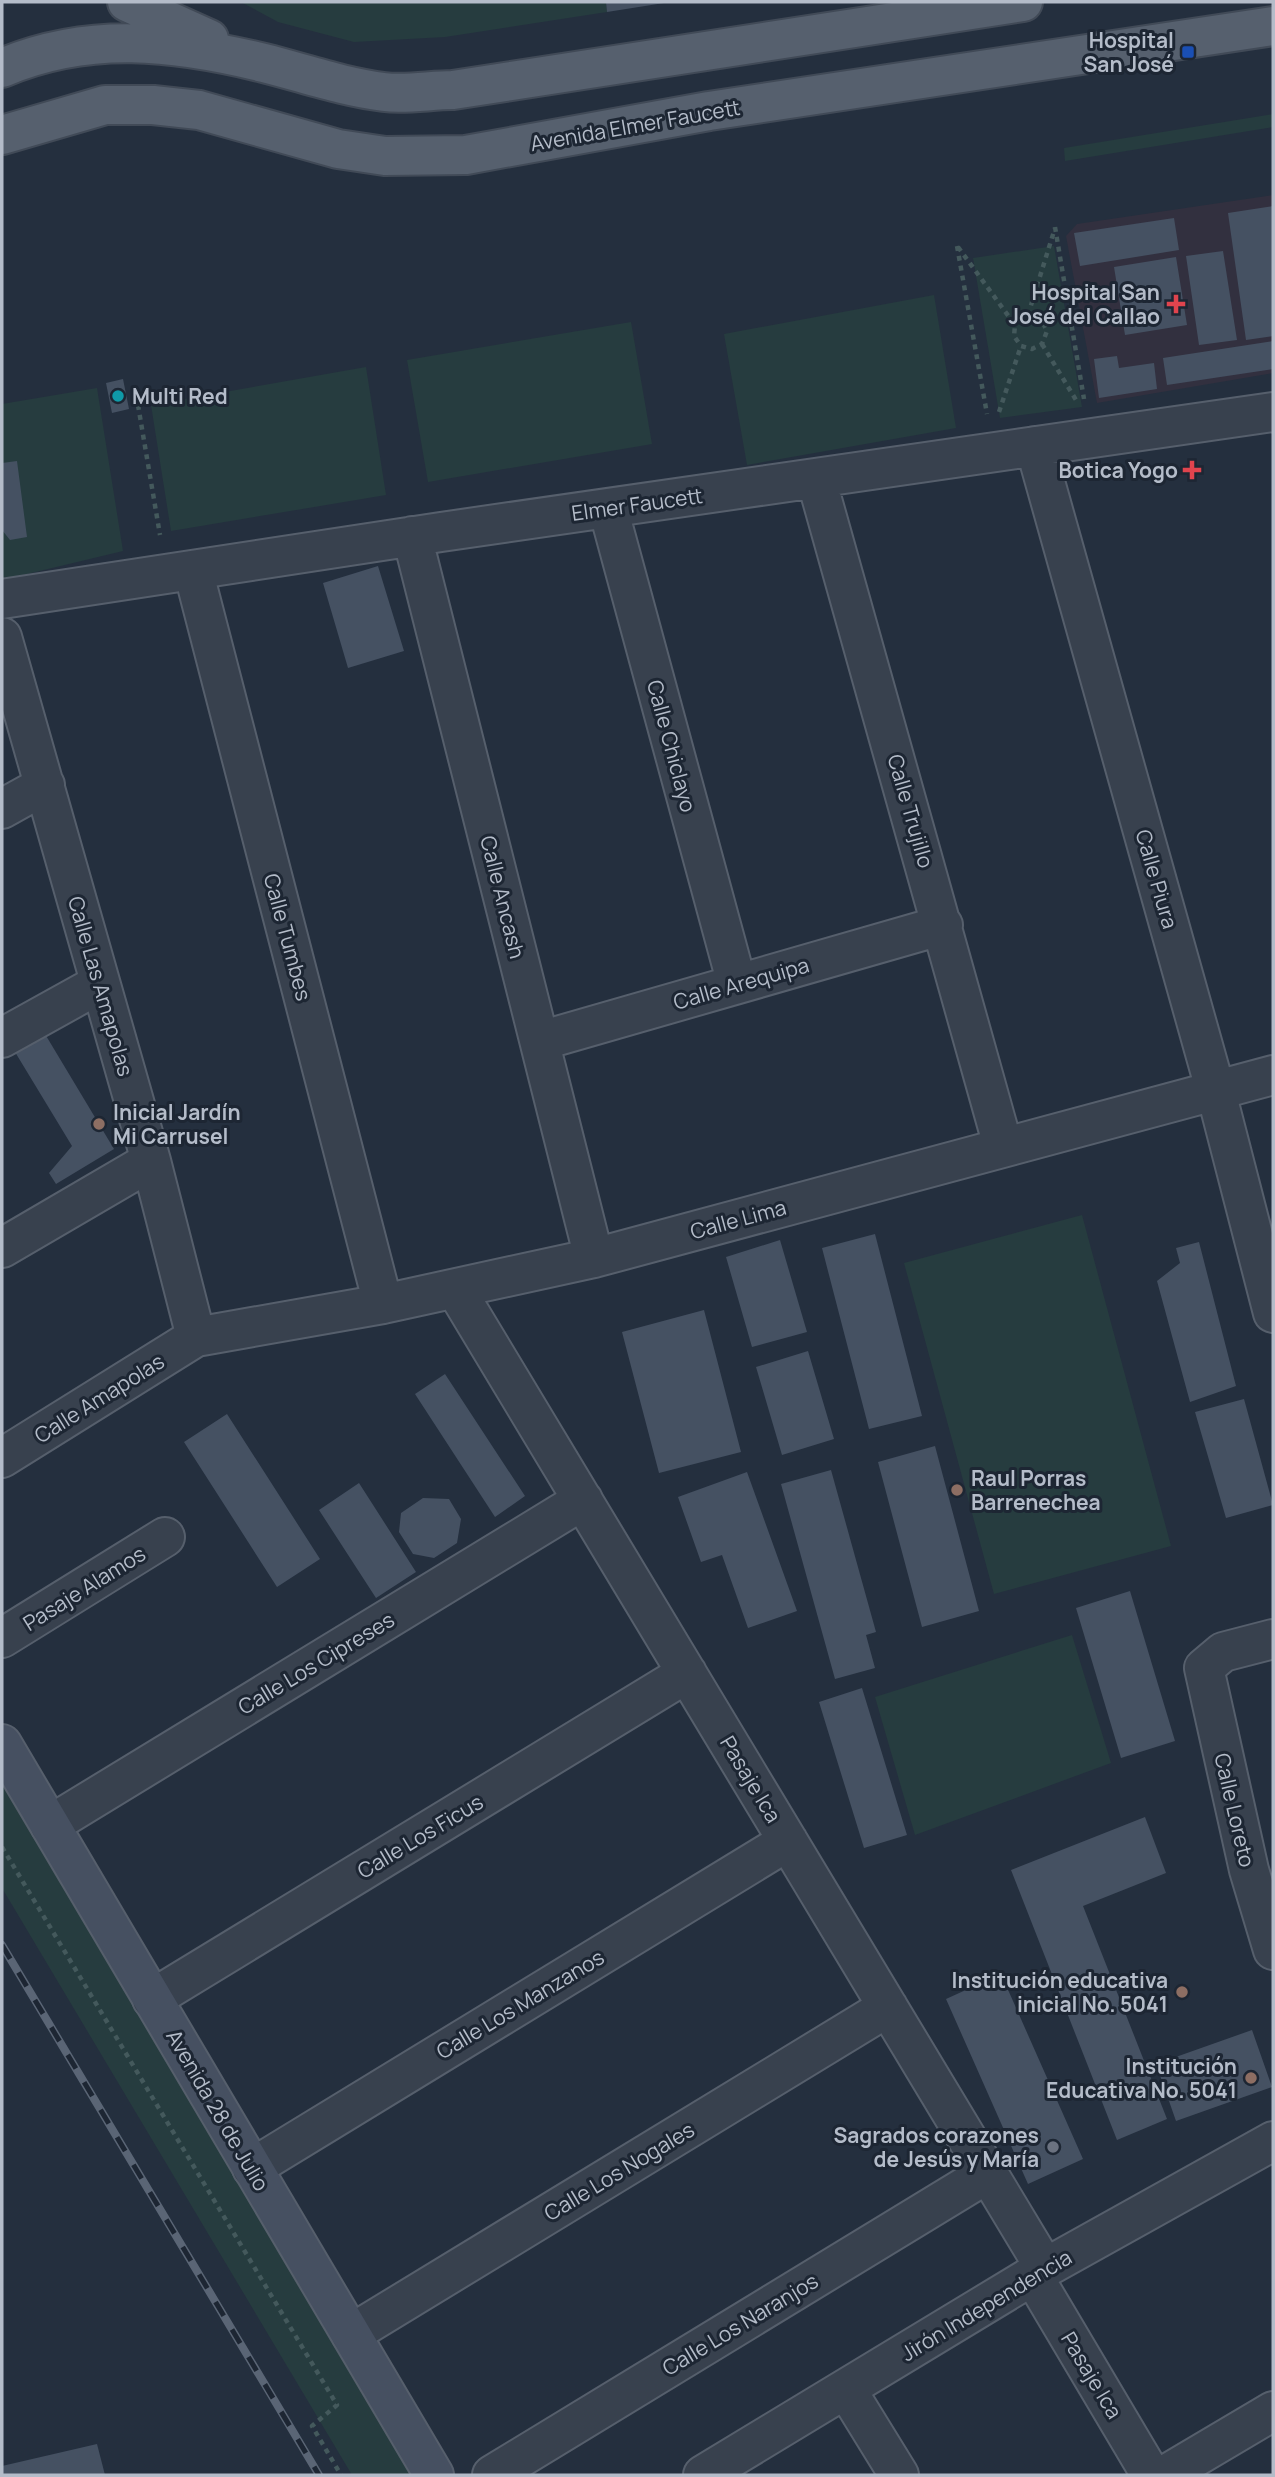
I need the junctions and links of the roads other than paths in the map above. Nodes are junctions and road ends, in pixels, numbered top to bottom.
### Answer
1 (127, 2) edge
2 (1023, 2) edge
3 (1273, 26) edge
4 (262, 63) junction
5 (2, 68) edge
6 (2, 135) edge
7 (1273, 412) edge
8 (1035, 446) junction
9 (816, 478) junction
10 (608, 508) junction
11 (412, 536) junction
12 (180, 572) junction
13 (2, 599) edge
14 (2, 637) edge
15 (45, 785) junction
16 (2, 809) edge
17 (943, 925) junction
18 (99, 984) junction
19 (737, 984) junction
20 (2, 1038) edge
21 (540, 1041) junction
22 (1273, 1075) edge
23 (1216, 1092) junction
24 (1003, 1146) junction
25 (151, 1161) junction
26 (2, 1248) edge
27 (594, 1258) junction
28 (456, 1290) junction
29 (383, 1304) junction
30 (1273, 1313) edge
31 (196, 1337) junction
32 (2, 1458) edge
33 (583, 1500) junction
34 (166, 1537) dead end
35 (2, 1638) edge
36 (1273, 1639) edge
37 (687, 1673) junction
38 (2, 1744) edge
39 (50, 1825) junction
40 (788, 1841) junction
41 (1261, 1867) edge
42 (1273, 1950) edge
43 (152, 1999) junction
44 (888, 2007) junction
45 (1273, 2141) edge
46 (252, 2168) junction
47 (988, 2173) junction
48 (1039, 2272) junction
49 (351, 2334) junction
50 (846, 2389) junction
51 (1273, 2411) edge
52 (434, 2475) edge
53 (492, 2475) edge
54 (703, 2475) edge
55 (900, 2475) edge
56 (1151, 2475) edge
57 (1164, 2475) edge

1 - 4 main road
2 - 4 main road
3 - 6 main road, Avenida Elmer Faucett
4 - 5 main road
7 - 8 street, Elmer Faucett
8 - 9 street, Elmer Faucett
8 - 23 street, Calle Piura
9 - 10 street, Elmer Faucett
9 - 17 street, Calle Trujillo
10 - 11 street, Elmer Faucett
10 - 19 street, Calle Chiclayo
11 - 12 street, Elmer Faucett
11 - 21 street, Calle Ancash
12 - 13 street, Elmer Faucett
12 - 29 street, Calle Tumbes
14 - 15 street, Calle Las Amapolas
15 - 16 street
15 - 18 street, Calle Las Amapolas
17 - 19 street, Calle Arequipa
17 - 24 street, Calle Trujillo
18 - 20 street
18 - 25 street, Calle Las Amapolas
19 - 21 street, Calle Arequipa
21 - 27 street, Calle Ancash
22 - 23 street, Calle Lima
23 - 24 street, Calle Lima
23 - 30 street, Calle Piura
24 - 27 street, Calle Lima
25 - 26 street
25 - 31 street, Calle Las Amapolas
27 - 28 street, Calle Lima
28 - 29 street, Calle Lima
28 - 33 street, Pasaje Ica
29 - 31 street, Calle Lima
31 - 32 street, Calle Amapolas
33 - 37 street, Pasaje Ica
33 - 39 street, Calle Los Cipreses
34 - 35 street, Pasaje Alamos
36 - 41 street, Calle Loreto
37 - 40 street, Pasaje Ica
37 - 43 street, Calle Los Ficus
38 - 39 street, Avenida 28 de Julio
39 - 43 street, Avenida 28 de Julio
40 - 44 street, Pasaje Ica
40 - 46 street, Calle Los Manzanos
41 - 42 street, Calle Loreto
43 - 46 street, Avenida 28 de Julio
44 - 47 street, Pasaje Ica
44 - 49 street, Calle Los Nogales
45 - 48 street, Jirón Independencia
46 - 49 street, Avenida 28 de Julio
47 - 48 street, Pasaje Ica
47 - 53 street, Calle Los Naranjos
48 - 50 street, Jirón Independencia
48 - 56 street, Pasaje Ica
49 - 52 street, Avenida 28 de Julio
50 - 54 street, Jirón Independencia
50 - 55 street
51 - 57 street

